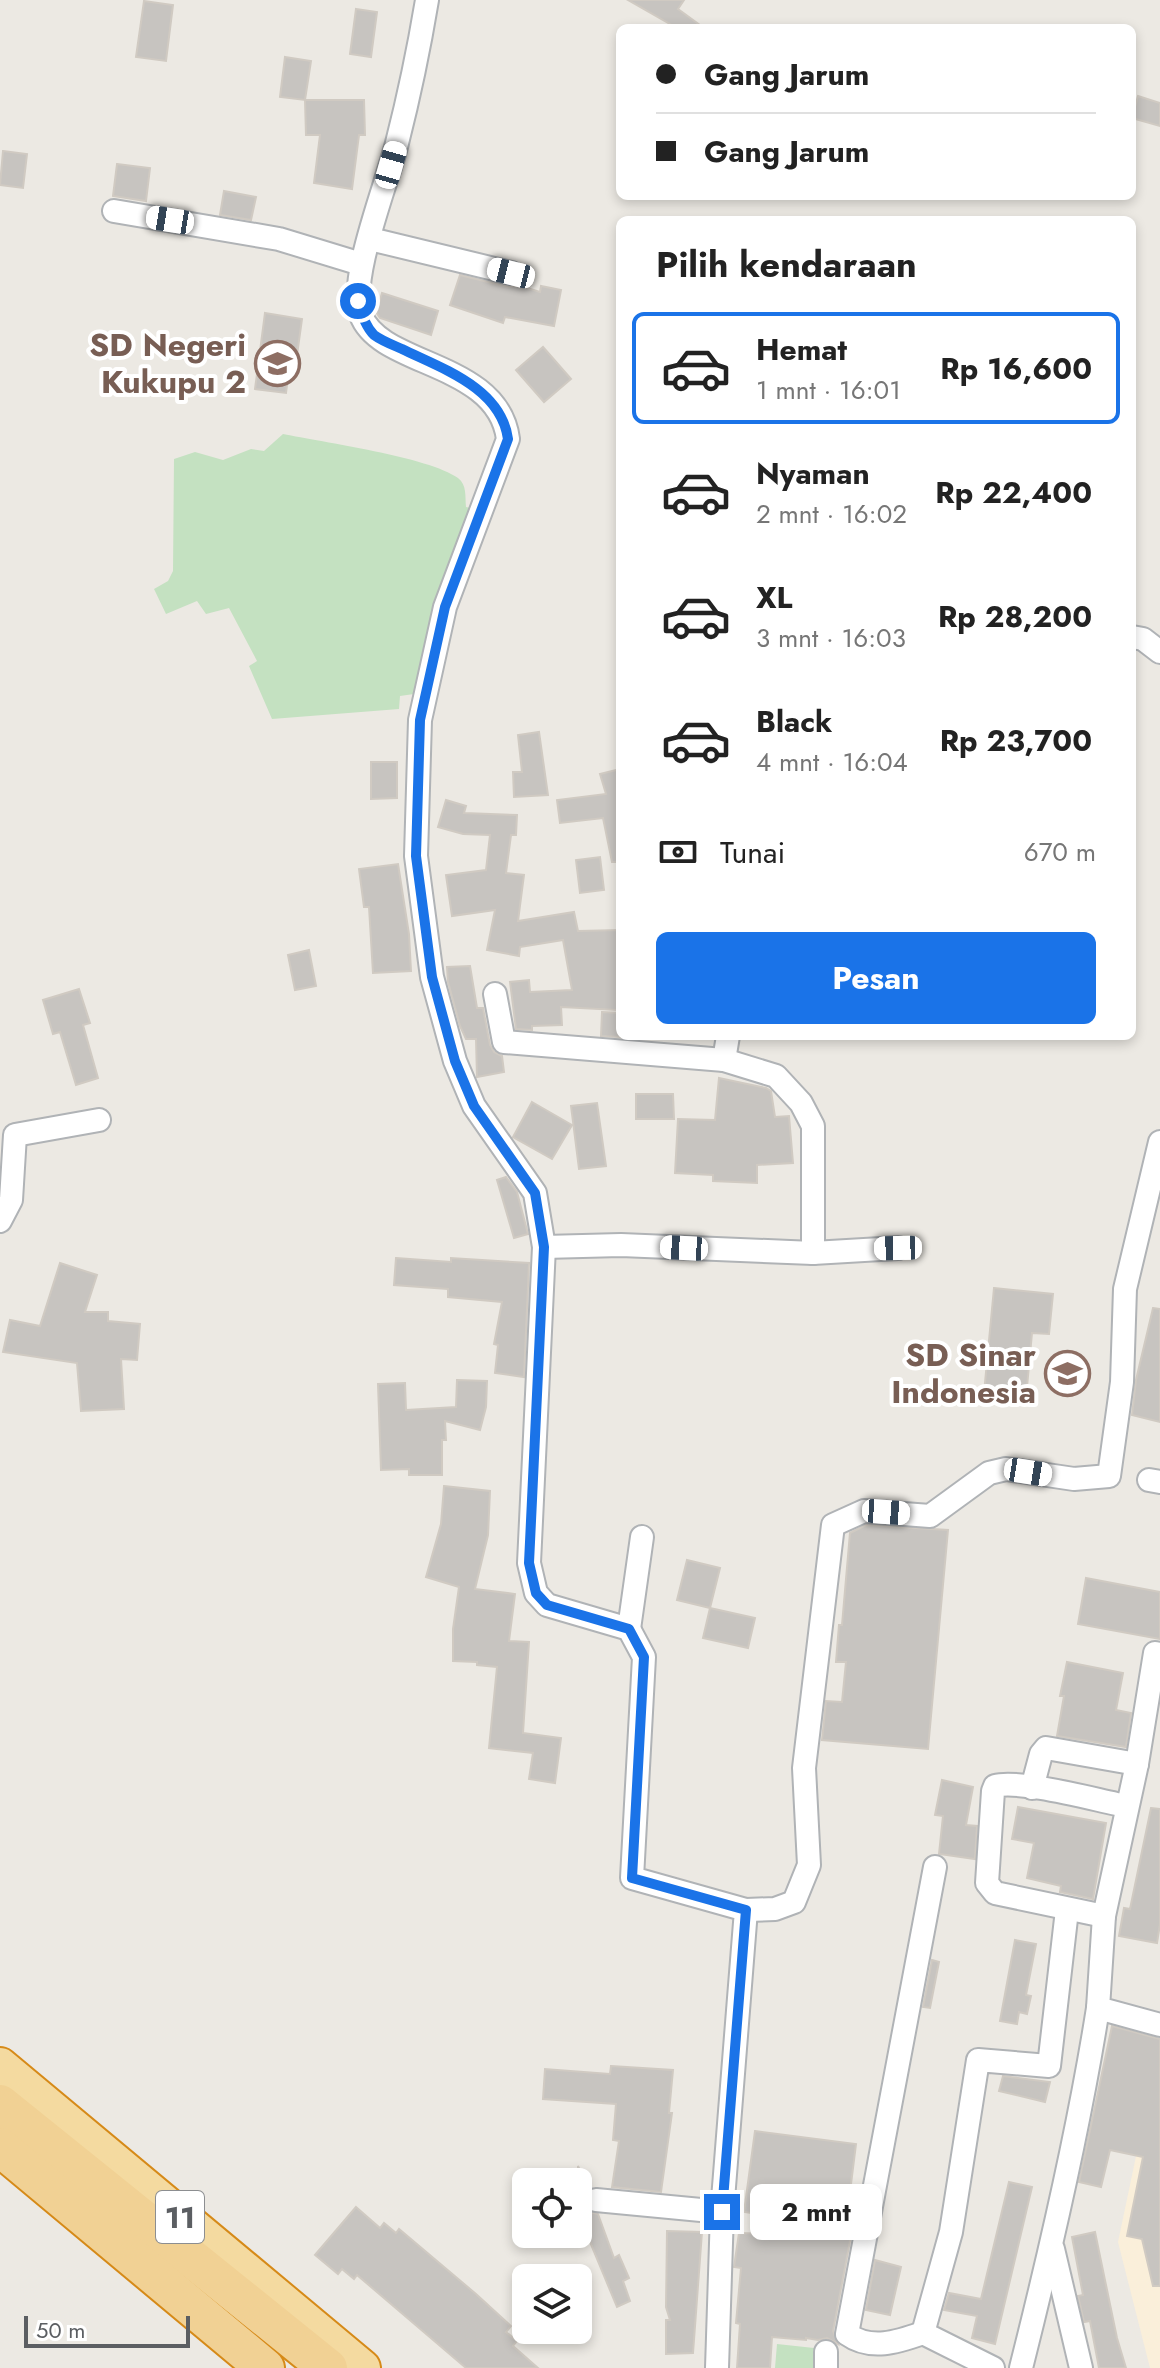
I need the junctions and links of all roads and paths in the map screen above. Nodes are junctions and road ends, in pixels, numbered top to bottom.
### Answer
1 (427, 0) edge
2 (114, 211) dead end
3 (370, 239) junction
4 (361, 264) junction
5 (511, 273) dead end
6 (1136, 638) edge
7 (1160, 652) edge
8 (495, 994) dead end
9 (727, 1040) edge
10 (724, 1060) junction
11 (99, 1120) dead end
12 (1160, 1142) edge
13 (0, 1221) edge
14 (544, 1247) junction
15 (898, 1248) dead end
16 (813, 1253) junction
17 (642, 1537) dead end
18 (629, 1629) junction
19 (1160, 1654) edge
20 (1137, 1764) junction
21 (1032, 1788) junction
22 (1127, 1806) junction
23 (935, 1867) dead end
24 (746, 1910) junction
25 (1067, 1910) junction
26 (1104, 1916) junction
27 (1098, 2008) junction
28 (1160, 2025) edge
29 (1049, 2066) junction
30 (1088, 2073) junction
31 (4, 2084) edge
32 (0, 2147) edge
33 (0, 2170) edge
34 (596, 2200) dead end
35 (722, 2212) junction
36 (1052, 2244) junction
37 (923, 2333) junction
38 (240, 2368) edge
39 (265, 2368) edge
40 (328, 2368) edge
41 (362, 2368) edge
42 (717, 2368) edge
43 (993, 2368) edge
44 (1021, 2368) edge
45 (1081, 2368) edge

1 - 3 street
2 - 4 street
3 - 4 street
3 - 5 street
4 - 14 street
6 - 7 street
8 - 10 street
9 - 10 street
10 - 16 street
11 - 13 street
12 - 24 street
14 - 16 street
14 - 18 street
15 - 16 street
17 - 18 street
18 - 24 street
19 - 20 street
20 - 21 street
20 - 22 street
21 - 22 street
21 - 25 street
22 - 26 street
23 - 37 street
24 - 35 street
25 - 26 street
25 - 29 street
26 - 27 street
27 - 28 street
27 - 30 street
29 - 30 street
29 - 37 street
30 - 36 street
31 - 40 highway
31 - 41 highway, 11
32 - 39 highway
33 - 38 highway, 11
34 - 35 street
35 - 42 street
36 - 44 street
36 - 45 street
37 - 43 street

